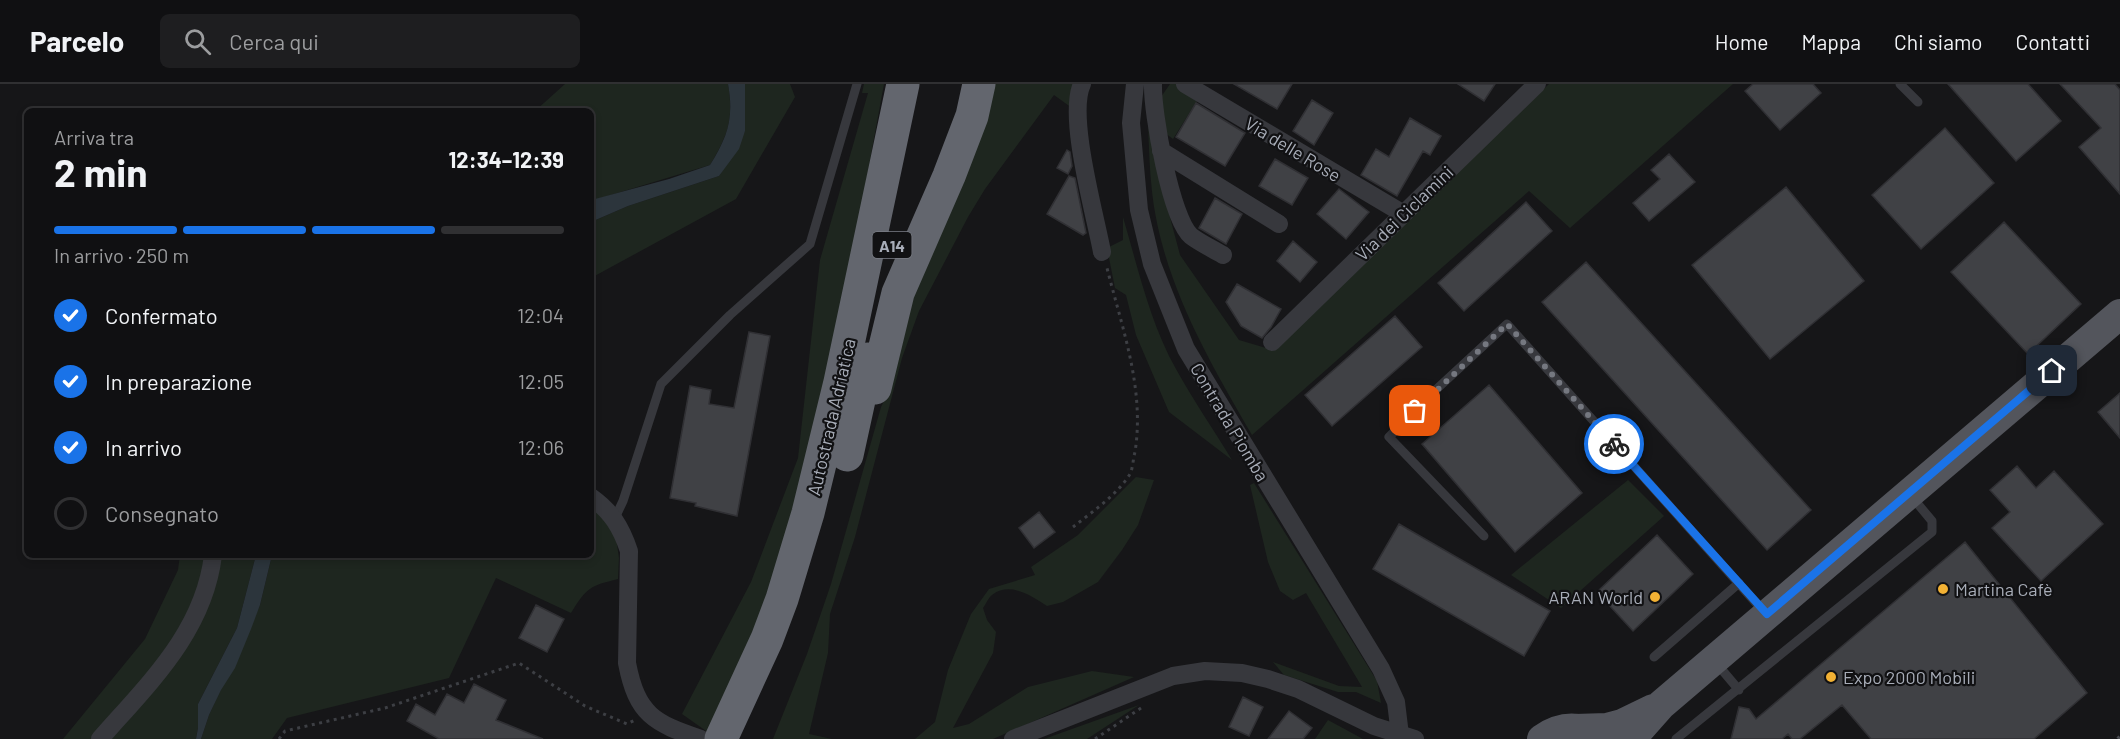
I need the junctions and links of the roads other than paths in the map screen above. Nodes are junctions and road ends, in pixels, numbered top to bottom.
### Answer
1 (857, 84) edge
2 (889, 84) edge
3 (903, 84) edge
4 (926, 84) edge
5 (979, 84) edge
6 (1082, 84) edge
7 (1135, 84) edge
8 (1153, 84) edge
9 (1185, 84) edge
10 (1537, 84) edge
11 (1900, 84) edge
12 (1918, 102) dead end
13 (1161, 151) junction
14 (880, 196) junction
15 (1402, 213) junction
16 (1279, 224) dead end
17 (1102, 252) road end
18 (1223, 255) dead end
19 (2120, 314) edge
20 (1272, 342) dead end
21 (858, 406) junction
22 (1909, 493) junction
23 (594, 499) edge
24 (615, 518) junction
25 (1484, 536) dead end
26 (212, 558) edge
27 (1739, 583) junction
28 (1767, 614) junction
29 (1653, 657) dead end
30 (1713, 660) junction
31 (1739, 690) junction
32 (1661, 705) junction
33 (1588, 734) edge
34 (1405, 738) edge
35 (100, 739) edge
36 (700, 739) edge
37 (722, 739) edge
38 (747, 739) edge
39 (1013, 739) edge
40 (1542, 739) edge
41 (1631, 739) edge
42 (1676, 739) edge

1 - 24 lane
2 - 14 highway
3 - 14 highway, Autostrada Adriatica / A14
4 - 21 highway, Autostrada Adriatica / A14
5 - 21 highway
6 - 17 street
7 - 34 street, Contrada Piomba
8 - 13 street
9 - 15 street, Via delle Rose
10 - 15 street, Via dei Ciclamini
11 - 12 lane
13 - 16 street
13 - 18 street
14 - 37 highway, Autostrada Adriatica / A14
15 - 20 street, Via dei Ciclamini
19 - 22 main road
21 - 38 highway, Autostrada Adriatica / A14
22 - 28 main road
22 - 31 lane
23 - 24 street
24 - 36 street
25 - 27 lane
26 - 35 street
27 - 28 lane
27 - 29 lane
28 - 30 main road
30 - 31 lane
30 - 32 main road
31 - 42 lane
32 - 33 main road
32 - 41 main road
33 - 40 main road
34 - 39 street

